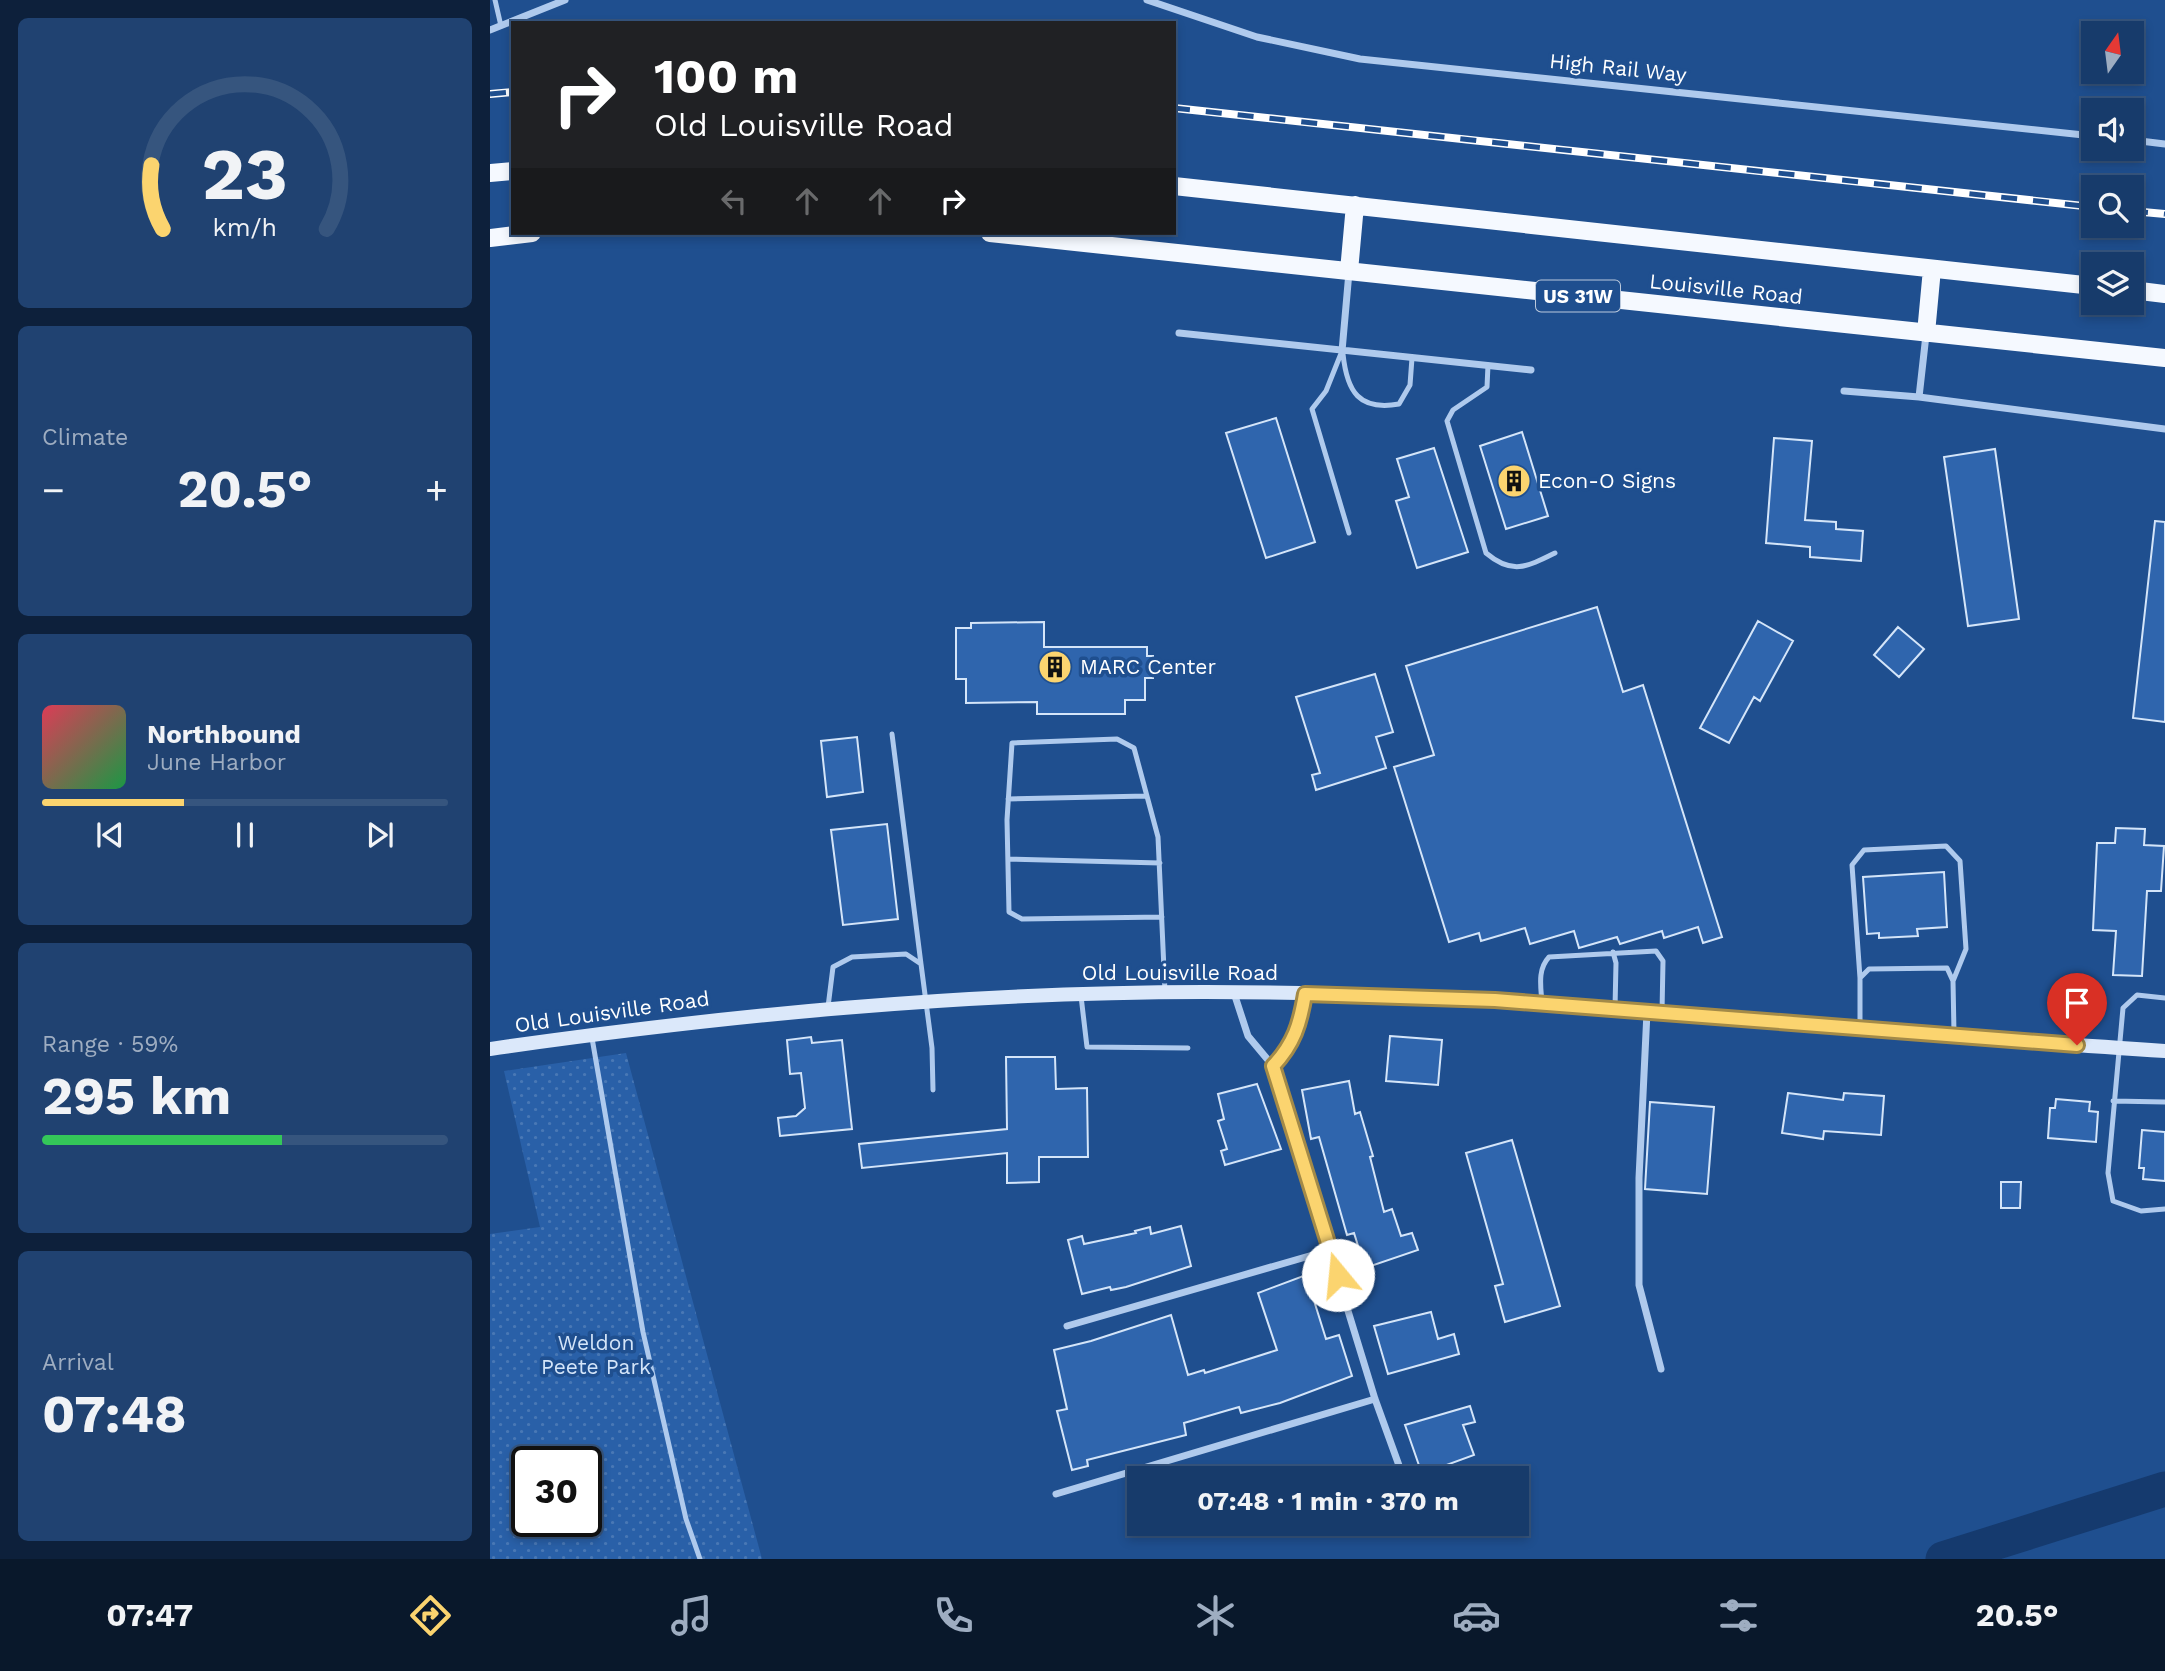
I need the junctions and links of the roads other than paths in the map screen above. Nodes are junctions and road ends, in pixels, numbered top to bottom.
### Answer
1 (495, 0) edge
2 (565, 0) edge
3 (1147, 0) edge
4 (513, 21) edge
5 (511, 22) edge
6 (501, 26) junction
7 (490, 30) edge
8 (2081, 135) edge
9 (2144, 141) edge
10 (2165, 144) edge
11 (511, 171) edge
12 (490, 173) edge
13 (1176, 186) edge
14 (1355, 205) junction
15 (511, 235) edge
16 (1009, 235) edge
17 (490, 237) edge
18 (1933, 268) junction
19 (1349, 271) junction
20 (2081, 285) edge
21 (2144, 291) edge
22 (2165, 294) edge
23 (1179, 333) dead end
24 (1926, 333) junction
25 (1342, 351) junction
26 (1412, 358) junction
27 (2165, 358) edge
28 (1489, 365) junction
29 (1531, 370) dead end
30 (1844, 391) dead end
31 (1919, 397) junction
32 (2165, 429) edge
33 (1349, 533) dead end
34 (1555, 553) dead end
35 (892, 734) dead end
36 (1147, 796) junction
37 (1009, 799) junction
38 (1008, 859) junction
39 (1160, 863) junction
40 (1162, 917) junction
41 (1613, 951) junction
42 (921, 964) junction
43 (1860, 978) junction
44 (1953, 981) junction
45 (1165, 992) junction
46 (1234, 992) junction
47 (1081, 993) junction
48 (1305, 994) junction
49 (2165, 998) edge
50 (924, 1001) junction
51 (1542, 1004) junction
52 (828, 1007) junction
53 (1615, 1009) junction
54 (1654, 1012) junction
55 (1860, 1028) junction
56 (591, 1035) junction
57 (1954, 1036) junction
58 (1188, 1048) dead end
59 (2118, 1048) junction
60 (490, 1049) edge
61 (2165, 1051) edge
62 (1273, 1066) junction
63 (933, 1090) dead end
64 (2113, 1101) junction
65 (2165, 1102) edge
66 (2165, 1209) edge
67 (1331, 1250) junction
68 (1067, 1326) dead end
69 (1661, 1369) dead end
70 (1375, 1399) junction
71 (1399, 1466) edge
72 (1056, 1494) dead end
73 (699, 1559) edge

1 - 6 lane
2 - 4 street
3 - 8 street, High Rail Way
5 - 6 street
6 - 7 street
9 - 10 street
11 - 12 main road
13 - 14 main road, Louisville Road
14 - 18 main road, Louisville Road
14 - 19 main road
15 - 17 main road
16 - 19 main road, Louisville Road / US 31W
18 - 20 main road, Louisville Road
18 - 24 main road
19 - 24 main road, Louisville Road / US 31W
19 - 25 street
21 - 22 main road
23 - 25 street
24 - 27 main road, Louisville Road / US 31W
24 - 31 street
25 - 26 street
25 - 26 lane
25 - 33 lane
26 - 28 street
28 - 29 street
28 - 34 lane
30 - 31 street
31 - 32 street
35 - 42 lane
36 - 37 lane
36 - 37 lane
36 - 39 lane
37 - 38 lane
38 - 39 lane
38 - 40 lane
39 - 40 lane
40 - 45 lane
41 - 51 lane
41 - 53 lane
41 - 54 lane
42 - 50 lane
42 - 52 lane
43 - 44 lane
43 - 44 lane
43 - 55 lane
44 - 57 lane
45 - 46 street, Old Louisville Road
45 - 47 street, Old Louisville Road
46 - 48 street, Old Louisville Road
46 - 62 street
47 - 50 street, Old Louisville Road
47 - 58 lane
48 - 51 street, Old Louisville Road
48 - 62 street
49 - 59 lane
50 - 52 street, Old Louisville Road
50 - 63 lane
51 - 53 street, Old Louisville Road
52 - 56 street, Old Louisville Road
53 - 54 street, Old Louisville Road
54 - 55 street, Old Louisville Road
54 - 69 street
55 - 57 street, Old Louisville Road
56 - 60 street, Old Louisville Road
56 - 73 lane
57 - 59 street, Old Louisville Road
59 - 61 street, Old Louisville Road
59 - 64 lane
62 - 67 street
64 - 65 lane
64 - 66 lane
67 - 68 street
67 - 70 street
70 - 71 street
70 - 72 street

